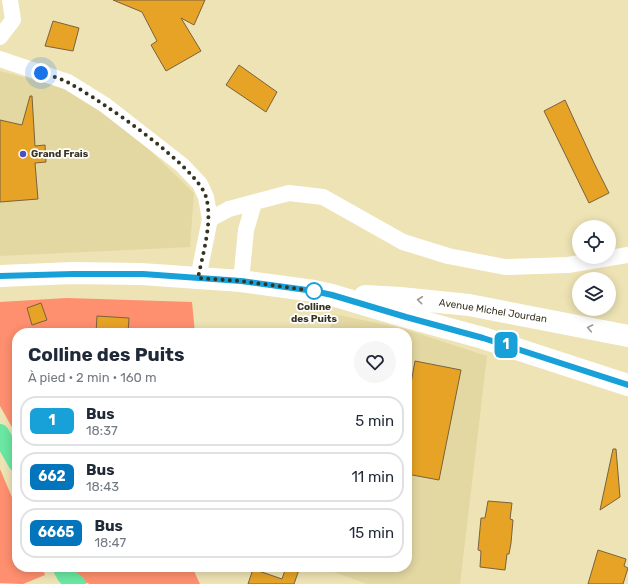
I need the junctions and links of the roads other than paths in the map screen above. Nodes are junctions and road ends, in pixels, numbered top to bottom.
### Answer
1 (10, 0) edge
2 (0, 37) edge
3 (0, 60) edge
4 (254, 203) junction
5 (210, 219) junction
6 (628, 255) edge
7 (0, 276) edge
8 (198, 278) junction
9 (241, 281) junction
10 (332, 295) junction
11 (628, 336) edge
12 (628, 385) edge

1 - 2 street
3 - 5 street
4 - 5 street
4 - 6 street
4 - 9 street
5 - 8 street
7 - 8 main road
8 - 9 main road
9 - 10 main road
11 -> 10 main road, Avenue Michel Jourdan
10 - 12 main road

